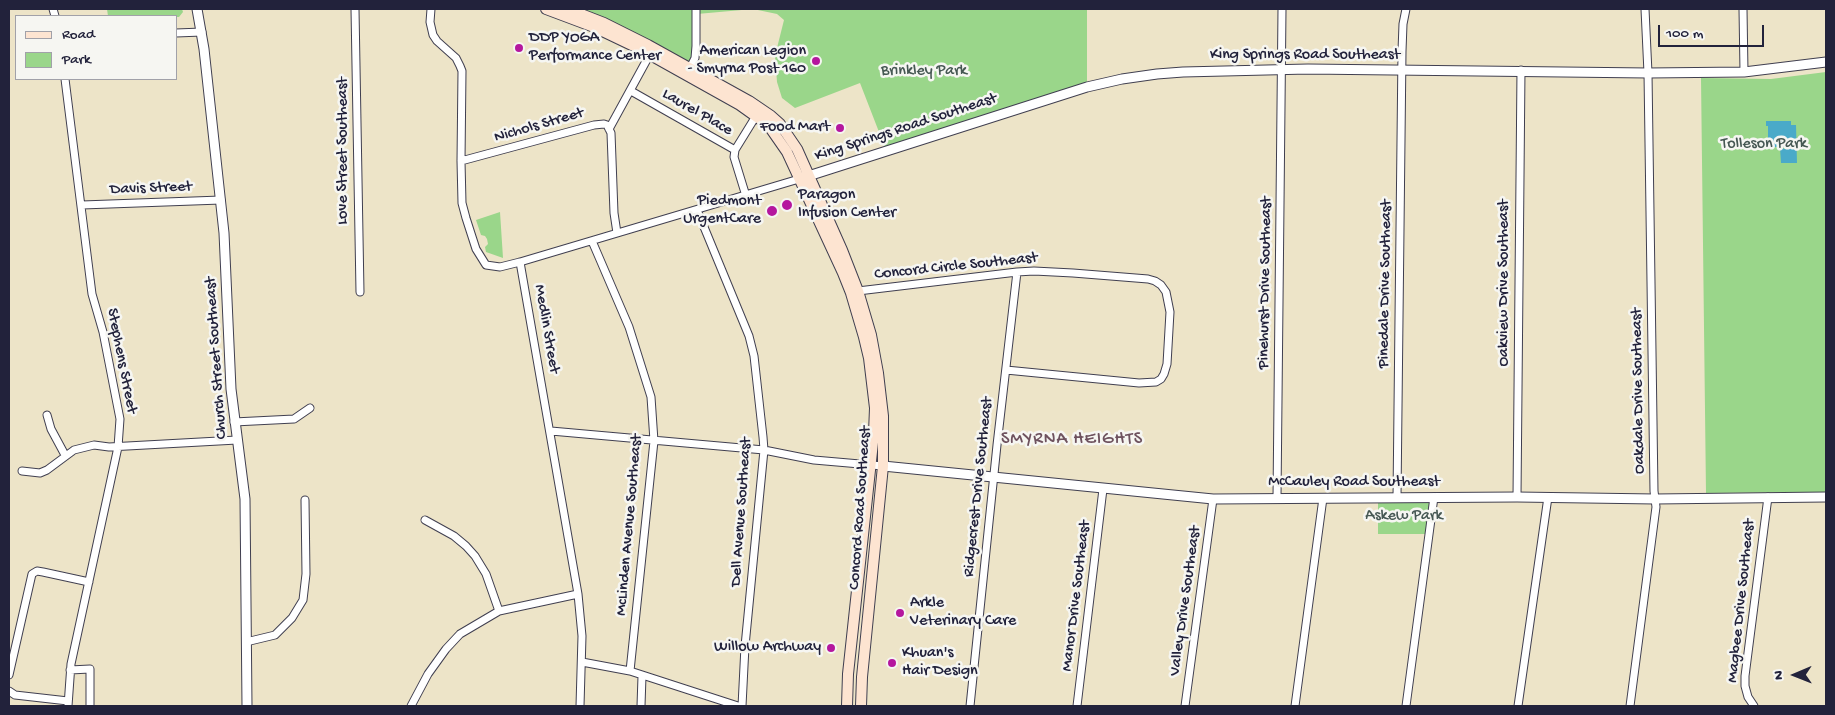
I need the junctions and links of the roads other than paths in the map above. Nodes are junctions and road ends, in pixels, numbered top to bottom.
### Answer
1 (197, 9) edge
2 (356, 9) edge
3 (431, 9) edge
4 (546, 9) edge
5 (568, 9) edge
6 (696, 9) edge
7 (1282, 9) edge
8 (1406, 9) edge
9 (1645, 9) edge
10 (1742, 9) edge
11 (178, 32) edge
12 (202, 32) junction
13 (650, 54) junction
14 (1826, 62) edge
15 (690, 68) junction
16 (1282, 69) junction
17 (1402, 70) junction
18 (1520, 70) junction
19 (1744, 72) junction
20 (1648, 73) junction
21 (65, 80) edge
22 (631, 91) junction
23 (756, 116) junction
24 (610, 129) junction
25 (735, 150) junction
26 (461, 162) junction
27 (804, 177) junction
28 (746, 196) junction
29 (221, 200) junction
30 (82, 205) junction
31 (697, 210) junction
32 (617, 233) junction
33 (592, 241) junction
34 (520, 262) junction
35 (1018, 272) junction
36 (858, 291) junction
37 (360, 292) dead end
38 (1006, 370) junction
39 (310, 408) dead end
40 (46, 415) dead end
41 (234, 422) junction
42 (551, 431) junction
43 (237, 440) junction
44 (654, 441) junction
45 (118, 447) junction
46 (764, 450) junction
47 (65, 455) junction
48 (869, 466) junction
49 (883, 466) junction
50 (22, 471) dead end
51 (994, 477) junction
52 (1103, 489) junction
53 (1434, 497) junction
54 (1517, 497) junction
55 (1768, 497) junction
56 (1826, 497) edge
57 (1277, 498) junction
58 (1323, 498) junction
59 (1397, 498) junction
60 (1548, 498) junction
61 (1213, 499) junction
62 (1655, 499) junction
63 (305, 500) dead end
64 (425, 520) dead end
65 (89, 582) junction
66 (578, 594) junction
67 (499, 612) junction
68 (246, 642) junction
69 (582, 662) junction
70 (70, 670) junction
71 (630, 671) junction
72 (9, 675) edge
73 (642, 676) junction
74 (9, 691) edge
75 (68, 704) edge
76 (90, 706) edge
77 (247, 706) edge
78 (411, 706) edge
79 (580, 706) edge
80 (641, 706) edge
81 (738, 706) edge
82 (742, 706) edge
83 (848, 706) edge
84 (861, 706) edge
85 (970, 706) edge
86 (1077, 706) edge
87 (1185, 706) edge
88 (1295, 706) edge
89 (1406, 706) edge
90 (1518, 706) edge
91 (1630, 706) edge
92 (1754, 706) edge

1 - 12 street, Church Street Southeast
2 - 37 street, Love Street Southeast
3 - 26 street
4 - 13 main road, Concord Road Southeast
5 - 15 main road, Concord Road Southeast
6 - 15 street
7 - 16 street, Pinehurst Drive Southeast
8 - 17 street, Pinedale Drive Southeast
9 - 20 street, Oakdale Drive Southeast
10 - 19 street
11 - 12 street
12 - 29 street, Church Street Southeast
13 - 22 street
13 - 23 main road, Concord Road Southeast
14 - 19 street, King Springs Road Southeast
15 - 27 main road, Concord Road Southeast
16 - 17 street, King Springs Road Southeast
16 - 27 street, King Springs Road Southeast
16 - 57 street, Pinehurst Drive Southeast
17 - 18 street, King Springs Road Southeast
17 - 59 street, Pinedale Drive Southeast
18 - 20 street, King Springs Road Southeast
18 - 54 street, Oakview Drive Southeast
19 - 20 street, King Springs Road Southeast
20 - 62 street, Oakdale Drive Southeast
21 - 30 street, Stephens Street
22 - 24 street
22 - 25 street, Laurel Place
23 - 25 street
23 - 27 main road, Concord Road Southeast
24 - 26 street, Nichols Street
24 - 32 street
25 - 28 street, Laurel Place
26 - 34 street
27 - 28 street
27 - 36 main road, Concord Road Southeast
27 - 48 main road, Concord Road Southeast
28 - 31 street
29 - 30 street, Davis Street
29 - 41 street, Church Street Southeast
30 - 45 street, Stephens Street
31 - 32 street
31 - 46 street, Dell Avenue Southeast
32 - 33 street
33 - 34 street
33 - 44 street, McLinden Avenue Southeast
34 - 42 street, Medlin Street
35 - 36 street, Concord Circle Southeast
35 - 38 street, Ridgecrest Drive Southeast
35 - 38 street, Concord Circle Southeast
36 - 49 main road, Concord Road Southeast
38 - 51 street, Ridgecrest Drive Southeast
39 - 41 street
40 - 47 street
41 - 43 street, Church Street Southeast
42 - 44 street
42 - 66 street, Medlin Street
43 - 45 street
43 - 68 street, Church Street Southeast
44 - 46 street
44 - 71 street, McLinden Avenue Southeast
45 - 47 street
45 - 65 street, Stephens Street
46 - 48 street
46 - 82 street, Dell Avenue Southeast
47 - 50 street
48 - 49 street
48 - 83 main road, Concord Road Southeast
49 - 51 street, McCauley Road Southeast
49 - 84 main road, Concord Road Southeast
51 - 52 street, McCauley Road Southeast
51 - 85 street, Ridgecrest Drive Southeast
52 - 61 street, McCauley Road Southeast
52 - 86 street, Manor Drive Southeast
53 - 54 street, McCauley Road Southeast
53 - 59 street, McCauley Road Southeast
53 - 89 street
54 - 60 street, McCauley Road Southeast
55 - 56 street, McCauley Road Southeast
55 - 62 street, McCauley Road Southeast
55 - 92 street, Magbee Drive Southeast
57 - 58 street, McCauley Road Southeast
57 - 61 street, McCauley Road Southeast
58 - 59 street, McCauley Road Southeast
58 - 88 street
60 - 62 street, McCauley Road Southeast
60 - 90 street
61 - 87 street, Valley Drive Southeast
62 - 91 street, Oakdale Drive Southeast
63 - 68 street
64 - 67 street
65 - 70 street, Stephens Street
65 - 72 street
66 - 67 street
66 - 69 street, Medlin Street
67 - 78 street
68 - 77 street, Church Street Southeast
69 - 71 street
69 - 79 street, Medlin Street
70 - 75 street, Stephens Street
70 - 76 street
71 - 73 street
73 - 80 street
73 - 81 street
74 - 75 street

